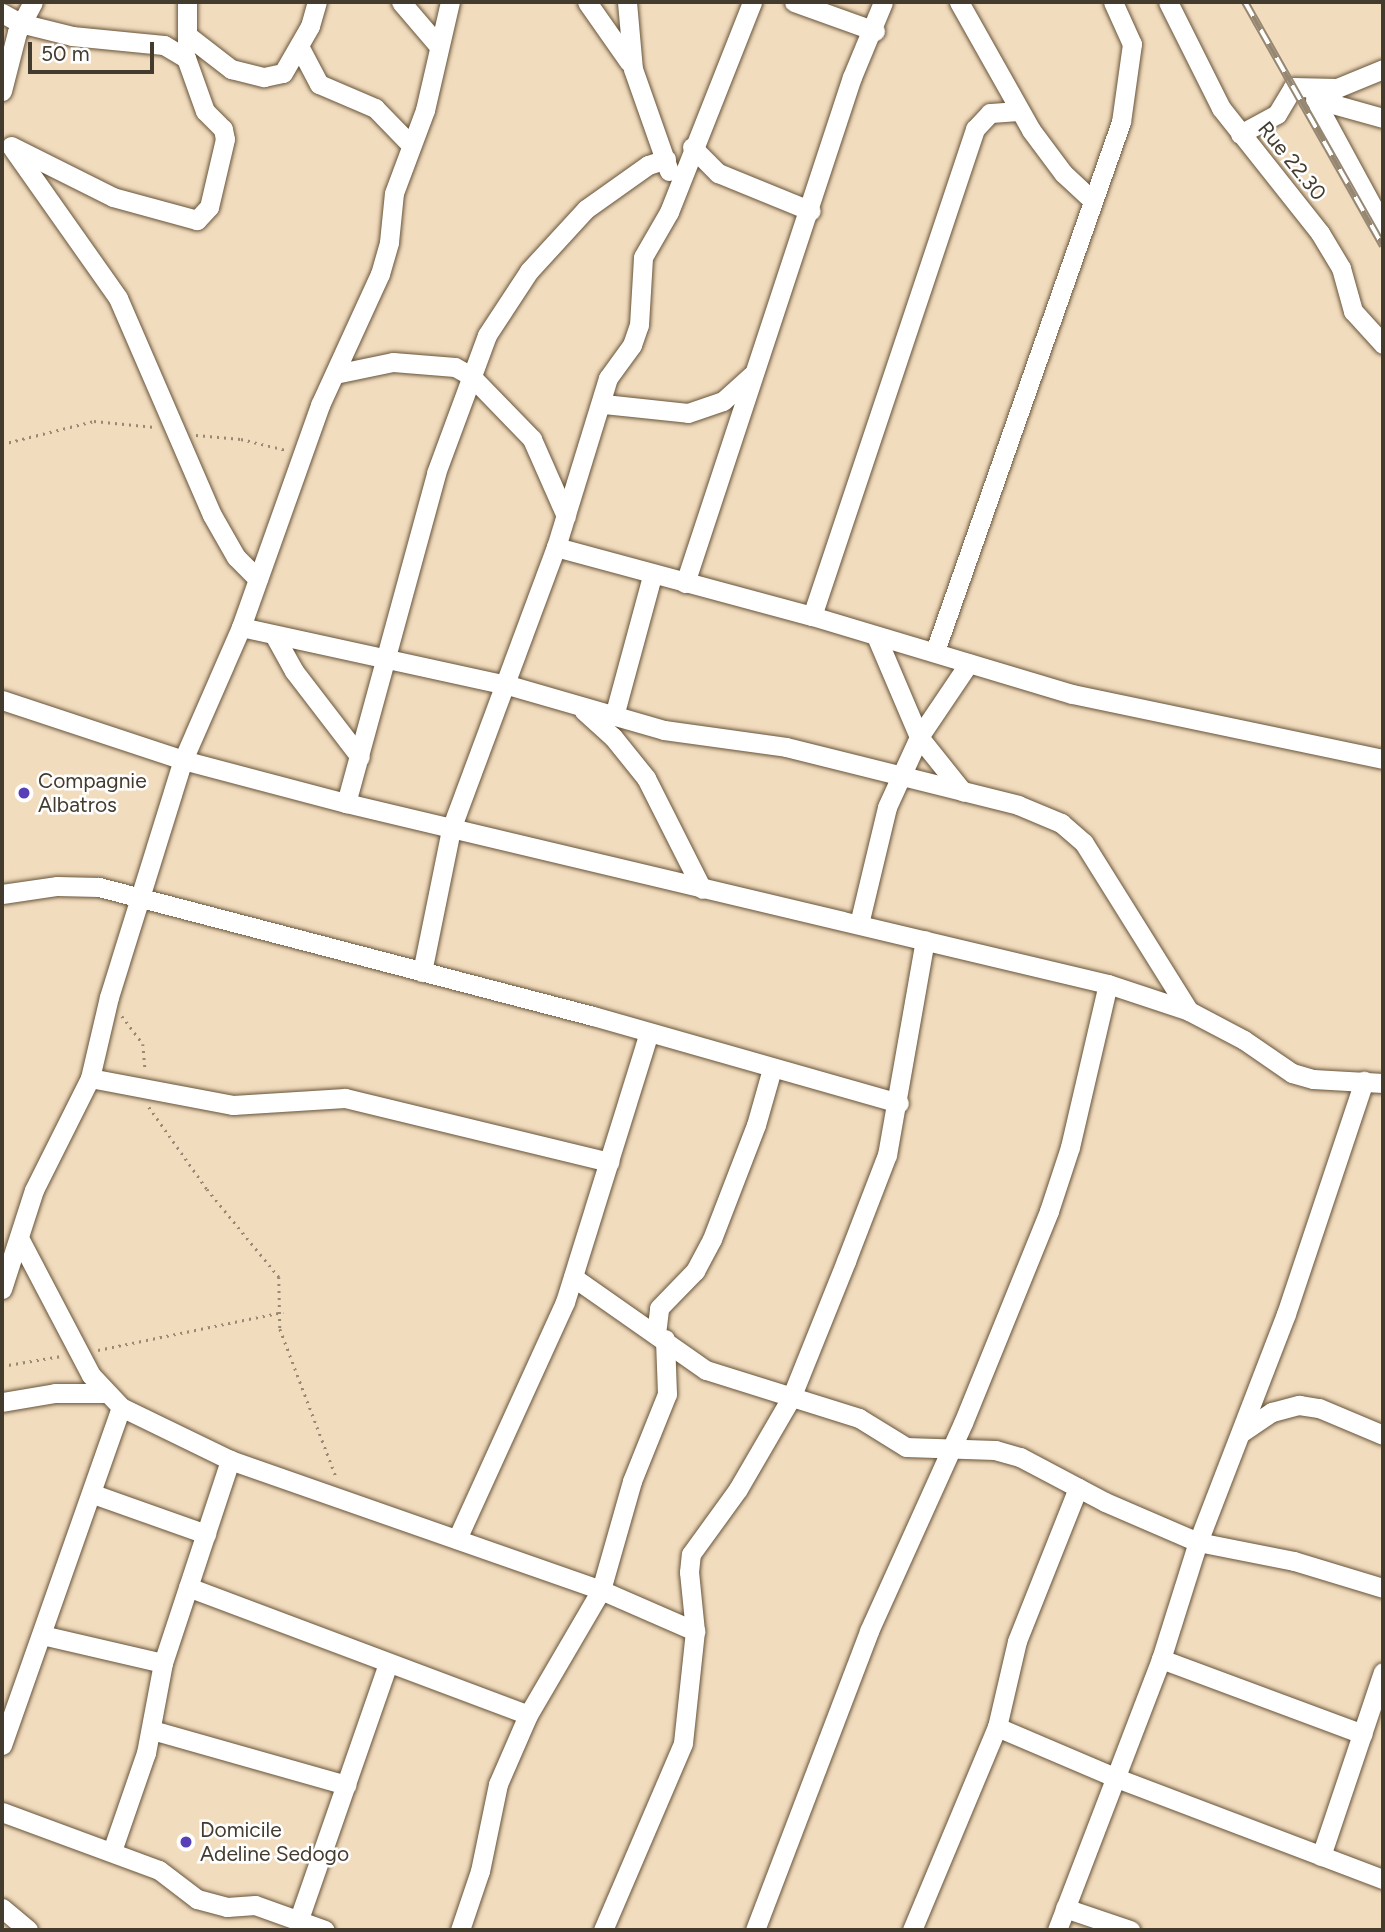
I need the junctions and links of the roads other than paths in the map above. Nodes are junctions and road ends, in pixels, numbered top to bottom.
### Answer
1 (33, 2) edge
2 (187, 2) edge
3 (317, 2) edge
4 (401, 2) edge
5 (450, 2) edge
6 (587, 2) edge
7 (627, 2) edge
8 (752, 2) edge
9 (794, 2) edge
10 (883, 2) edge
11 (959, 2) edge
12 (1113, 2) edge
13 (1168, 2) edge
14 (2, 13) edge
15 (20, 23) junction
16 (874, 31) junction
17 (187, 35) junction
18 (437, 44) junction
19 (300, 48) junction
20 (186, 58) junction
21 (633, 69) junction
22 (1383, 69) edge
23 (2, 91) edge
24 (1314, 94) junction
25 (1019, 111) junction
26 (1383, 118) edge
27 (1240, 134) junction
28 (7, 143) edge
29 (409, 143) junction
30 (692, 148) junction
31 (666, 159) junction
32 (675, 195) junction
33 (1091, 199) junction
34 (811, 211) junction
35 (1383, 226) edge
36 (1383, 344) edge
37 (756, 371) junction
38 (335, 374) junction
39 (471, 376) junction
40 (604, 404) junction
41 (566, 516) junction
42 (556, 547) junction
43 (652, 576) junction
44 (258, 579) junction
45 (685, 583) junction
46 (812, 616) junction
47 (241, 627) junction
48 (274, 635) junction
49 (876, 636) junction
50 (935, 651) junction
51 (386, 659) junction
52 (969, 663) junction
53 (508, 685) junction
54 (2, 700) edge
55 (580, 708) junction
56 (614, 716) junction
57 (919, 737) junction
58 (360, 757) junction
59 (1383, 759) edge
60 (183, 760) junction
61 (901, 777) junction
62 (963, 792) junction
63 (346, 803) junction
64 (451, 829) junction
65 (702, 889) junction
66 (2, 894) edge
67 (138, 901) junction
68 (859, 924) junction
69 (925, 940) junction
70 (422, 972) junction
71 (1108, 984) junction
72 (1189, 1011) junction
73 (649, 1033) junction
74 (772, 1069) junction
75 (90, 1078) junction
76 (1374, 1082) edge
77 (900, 1102) junction
78 (609, 1162) junction
79 (19, 1238) junction
80 (573, 1277) junction
81 (2, 1289) edge
82 (661, 1337) junction
83 (104, 1393) junction
84 (791, 1398) junction
85 (2, 1402) edge
86 (121, 1406) junction
87 (1242, 1432) junction
88 (1383, 1435) edge
89 (950, 1448) junction
90 (230, 1460) junction
91 (1078, 1488) junction
92 (93, 1494) junction
93 (206, 1534) junction
94 (457, 1539) junction
95 (1198, 1542) junction
96 (188, 1587) junction
97 (1383, 1588) edge
98 (601, 1590) junction
99 (695, 1631) junction
100 (42, 1635) junction
101 (1161, 1659) junction
102 (163, 1663) junction
103 (388, 1664) junction
104 (1383, 1672) edge
105 (11, 1691) edge
106 (528, 1715) junction
107 (997, 1727) junction
108 (152, 1730) junction
109 (1363, 1734) junction
110 (2, 1745) edge
111 (1114, 1777) junction
112 (346, 1785) junction
113 (2, 1812) edge
114 (112, 1851) junction
115 (1321, 1856) junction
116 (1383, 1879) edge
117 (2, 1908) edge
118 (1065, 1909) junction
119 (299, 1920) junction
120 (760, 1929) edge
121 (27, 1930) edge
122 (325, 1930) edge
123 (460, 1930) edge
124 (603, 1930) edge
125 (912, 1930) edge
126 (1056, 1930) edge
127 (1130, 1930) edge

1 - 15 street
2 - 17 street
3 - 19 street
4 - 18 street
5 - 18 street
6 - 21 street
7 - 21 street
8 - 30 street
9 - 16 street
10 - 16 street
11 - 25 street
12 - 33 street
13 - 27 street, Rue 22.30
14 - 15 street
15 - 20 street
15 - 23 street
16 - 34 street
17 - 19 street
17 - 20 street
18 - 29 street
19 - 29 street
20 - 28 street
21 - 31 street
22 - 24 street
24 - 26 street
24 - 27 street
24 - 35 street
25 - 33 street
25 - 46 street
27 - 36 street, Rue 22.30
28 - 44 street
29 - 38 street
30 - 32 street
30 - 34 street
31 - 32 street
31 - 39 street
32 - 40 street
33 - 50 street
34 - 37 street
37 - 40 street
37 - 45 street
38 - 39 street
38 - 44 street
39 - 41 street
39 - 51 street
40 - 41 street
41 - 42 street
42 - 43 street
42 - 53 street
43 - 45 street
43 - 56 street
44 - 47 street
45 - 46 street
46 - 49 street
47 - 48 street
47 - 60 street
48 - 51 street
48 - 58 street
49 - 50 street
49 - 57 street
50 - 52 street
51 - 53 street
51 - 58 street
52 - 57 street
52 - 59 street
53 - 55 street
53 - 64 street
54 - 60 street
55 - 56 street
55 - 65 street
56 - 61 street
57 - 61 street
57 - 62 street
58 - 63 street
60 - 63 street
60 - 67 street
61 - 62 street
61 - 68 street
62 - 72 street
63 - 64 street
64 - 65 street
64 - 70 street
65 - 68 street
66 - 67 street
67 - 70 street
67 - 75 street
68 - 69 street
69 - 71 street
69 - 77 street
70 - 73 street
71 - 72 street
71 - 89 street
72 - 76 street
73 - 74 street
73 - 78 street
74 - 77 street
74 - 82 street
75 - 78 street
75 - 79 street
76 - 87 street
77 - 84 street
78 - 80 street
79 - 81 street
79 - 83 street
80 - 82 street
80 - 94 street
82 - 84 street
82 - 98 street
83 - 85 street
83 - 86 street
84 - 89 street
84 - 99 street
86 - 90 street
86 - 92 street
87 - 88 street
87 - 95 street
89 - 91 street
89 - 120 street
90 - 93 street
90 - 94 street
91 - 95 street
91 - 107 street
92 - 93 street
92 - 100 street
93 - 96 street
94 - 98 street
95 - 97 street
95 - 101 street
96 - 102 street
96 - 103 street
98 - 99 street
98 - 106 street
99 - 124 street
100 - 102 street
100 - 105 street
101 - 109 street
101 - 111 street
102 - 108 street
103 - 106 street
103 - 112 street
104 - 109 street
105 - 110 street
106 - 123 street
107 - 111 street
107 - 125 street
108 - 112 street
108 - 114 street
109 - 115 street
111 - 115 street
111 - 118 street
112 - 119 street
113 - 114 street
114 - 119 street
115 - 116 street
117 - 121 street
118 - 126 street
118 - 127 street
119 - 122 street

